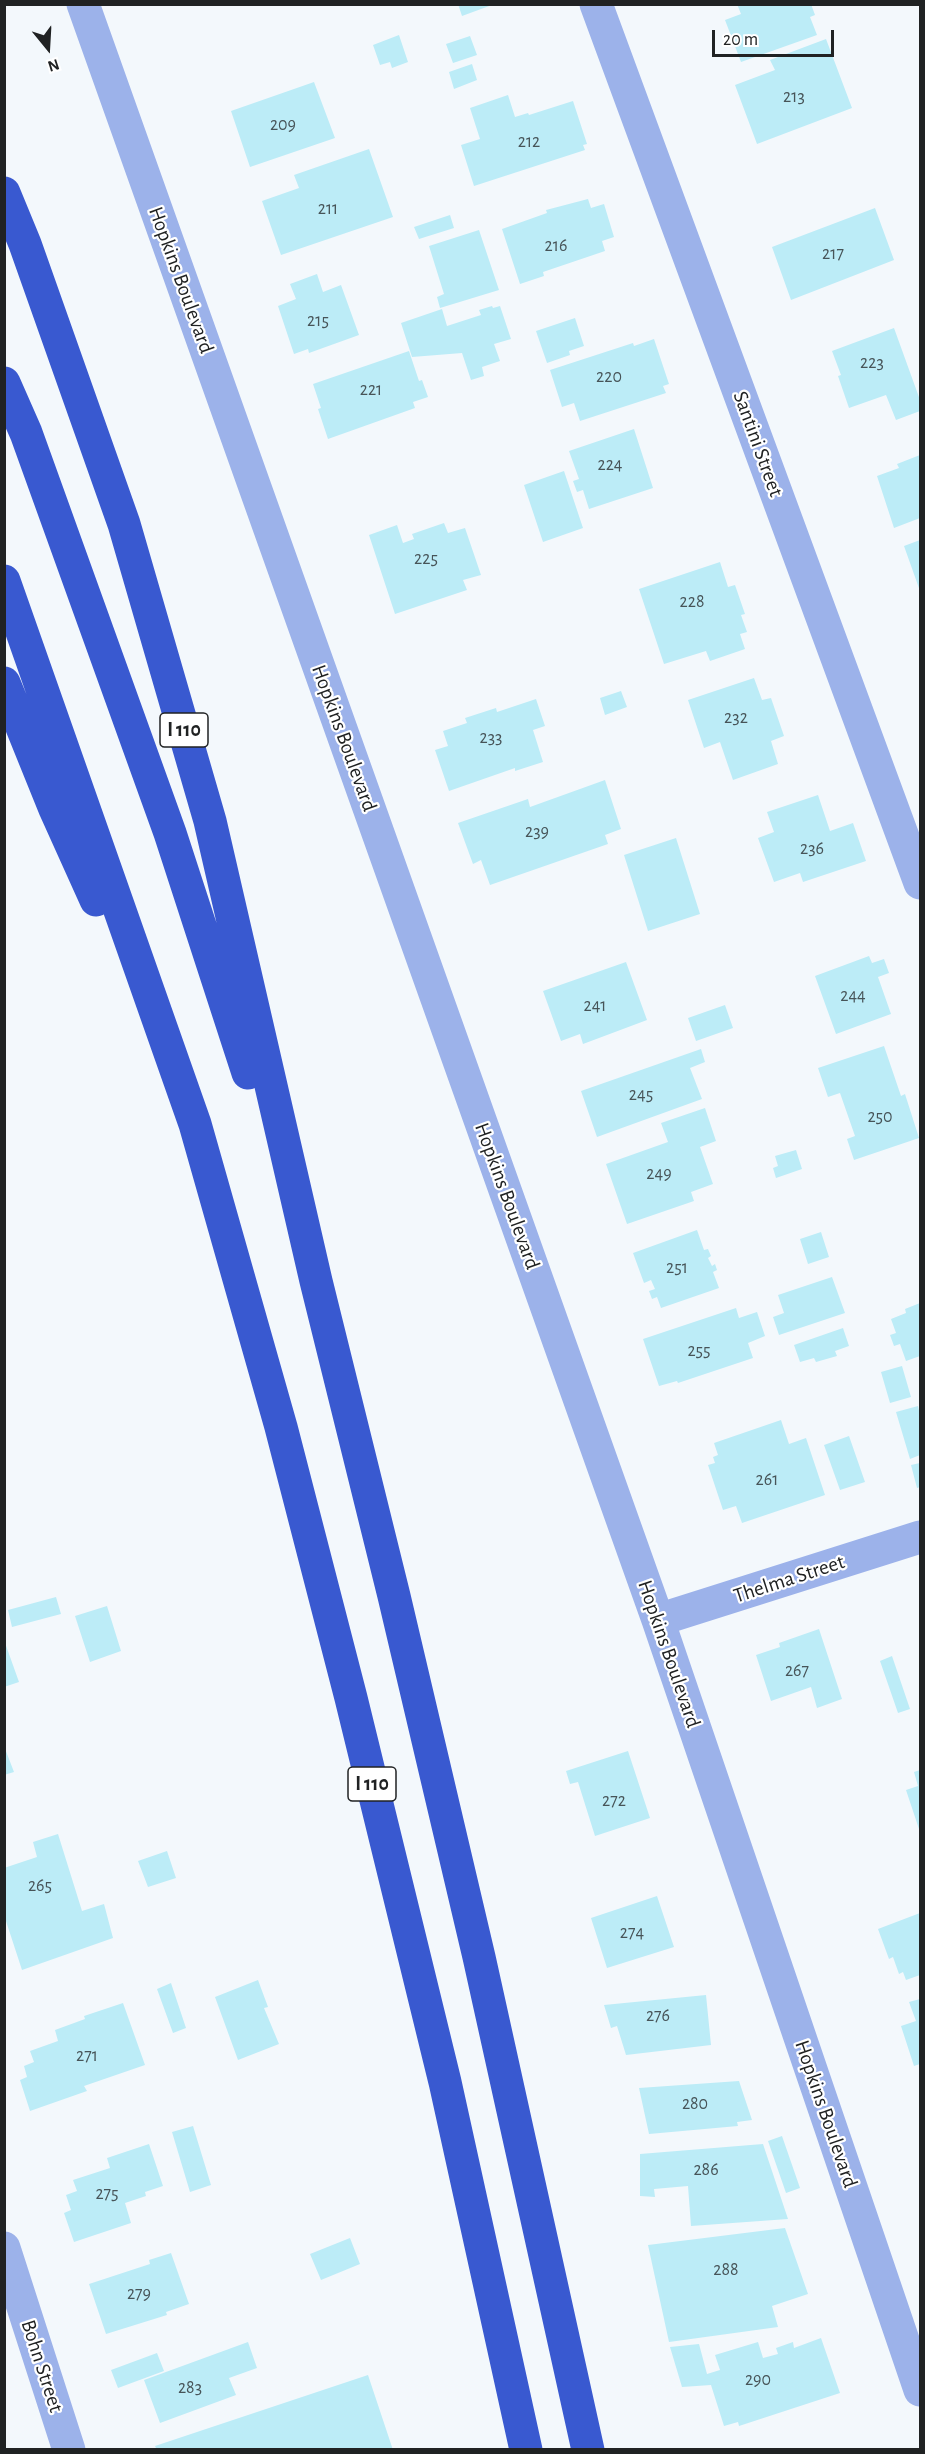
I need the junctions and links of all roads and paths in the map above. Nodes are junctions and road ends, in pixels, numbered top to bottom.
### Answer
1 (83, 4) edge
2 (596, 4) edge
3 (4, 193) edge
4 (4, 383) edge
5 (4, 581) edge
6 (4, 683) edge
7 (921, 883) edge
8 (195, 1124) junction
9 (316, 1281) junction
10 (921, 1537) edge
11 (658, 1620) junction
12 (4, 2248) edge
13 (921, 2390) edge
14 (69, 2450) edge
15 (526, 2450) edge
16 (588, 2450) edge

1 - 11 street, Hopkins Boulevard
2 - 7 street, Santini Street
3 - 9 highway, I 110
4 - 9 highway
5 - 8 highway
6 - 8 highway, I 110
8 - 15 highway, I 110
9 - 16 highway, I 110
10 - 11 street, Thelma Street
11 - 13 street, Hopkins Boulevard
12 - 14 street, Bohn Street

